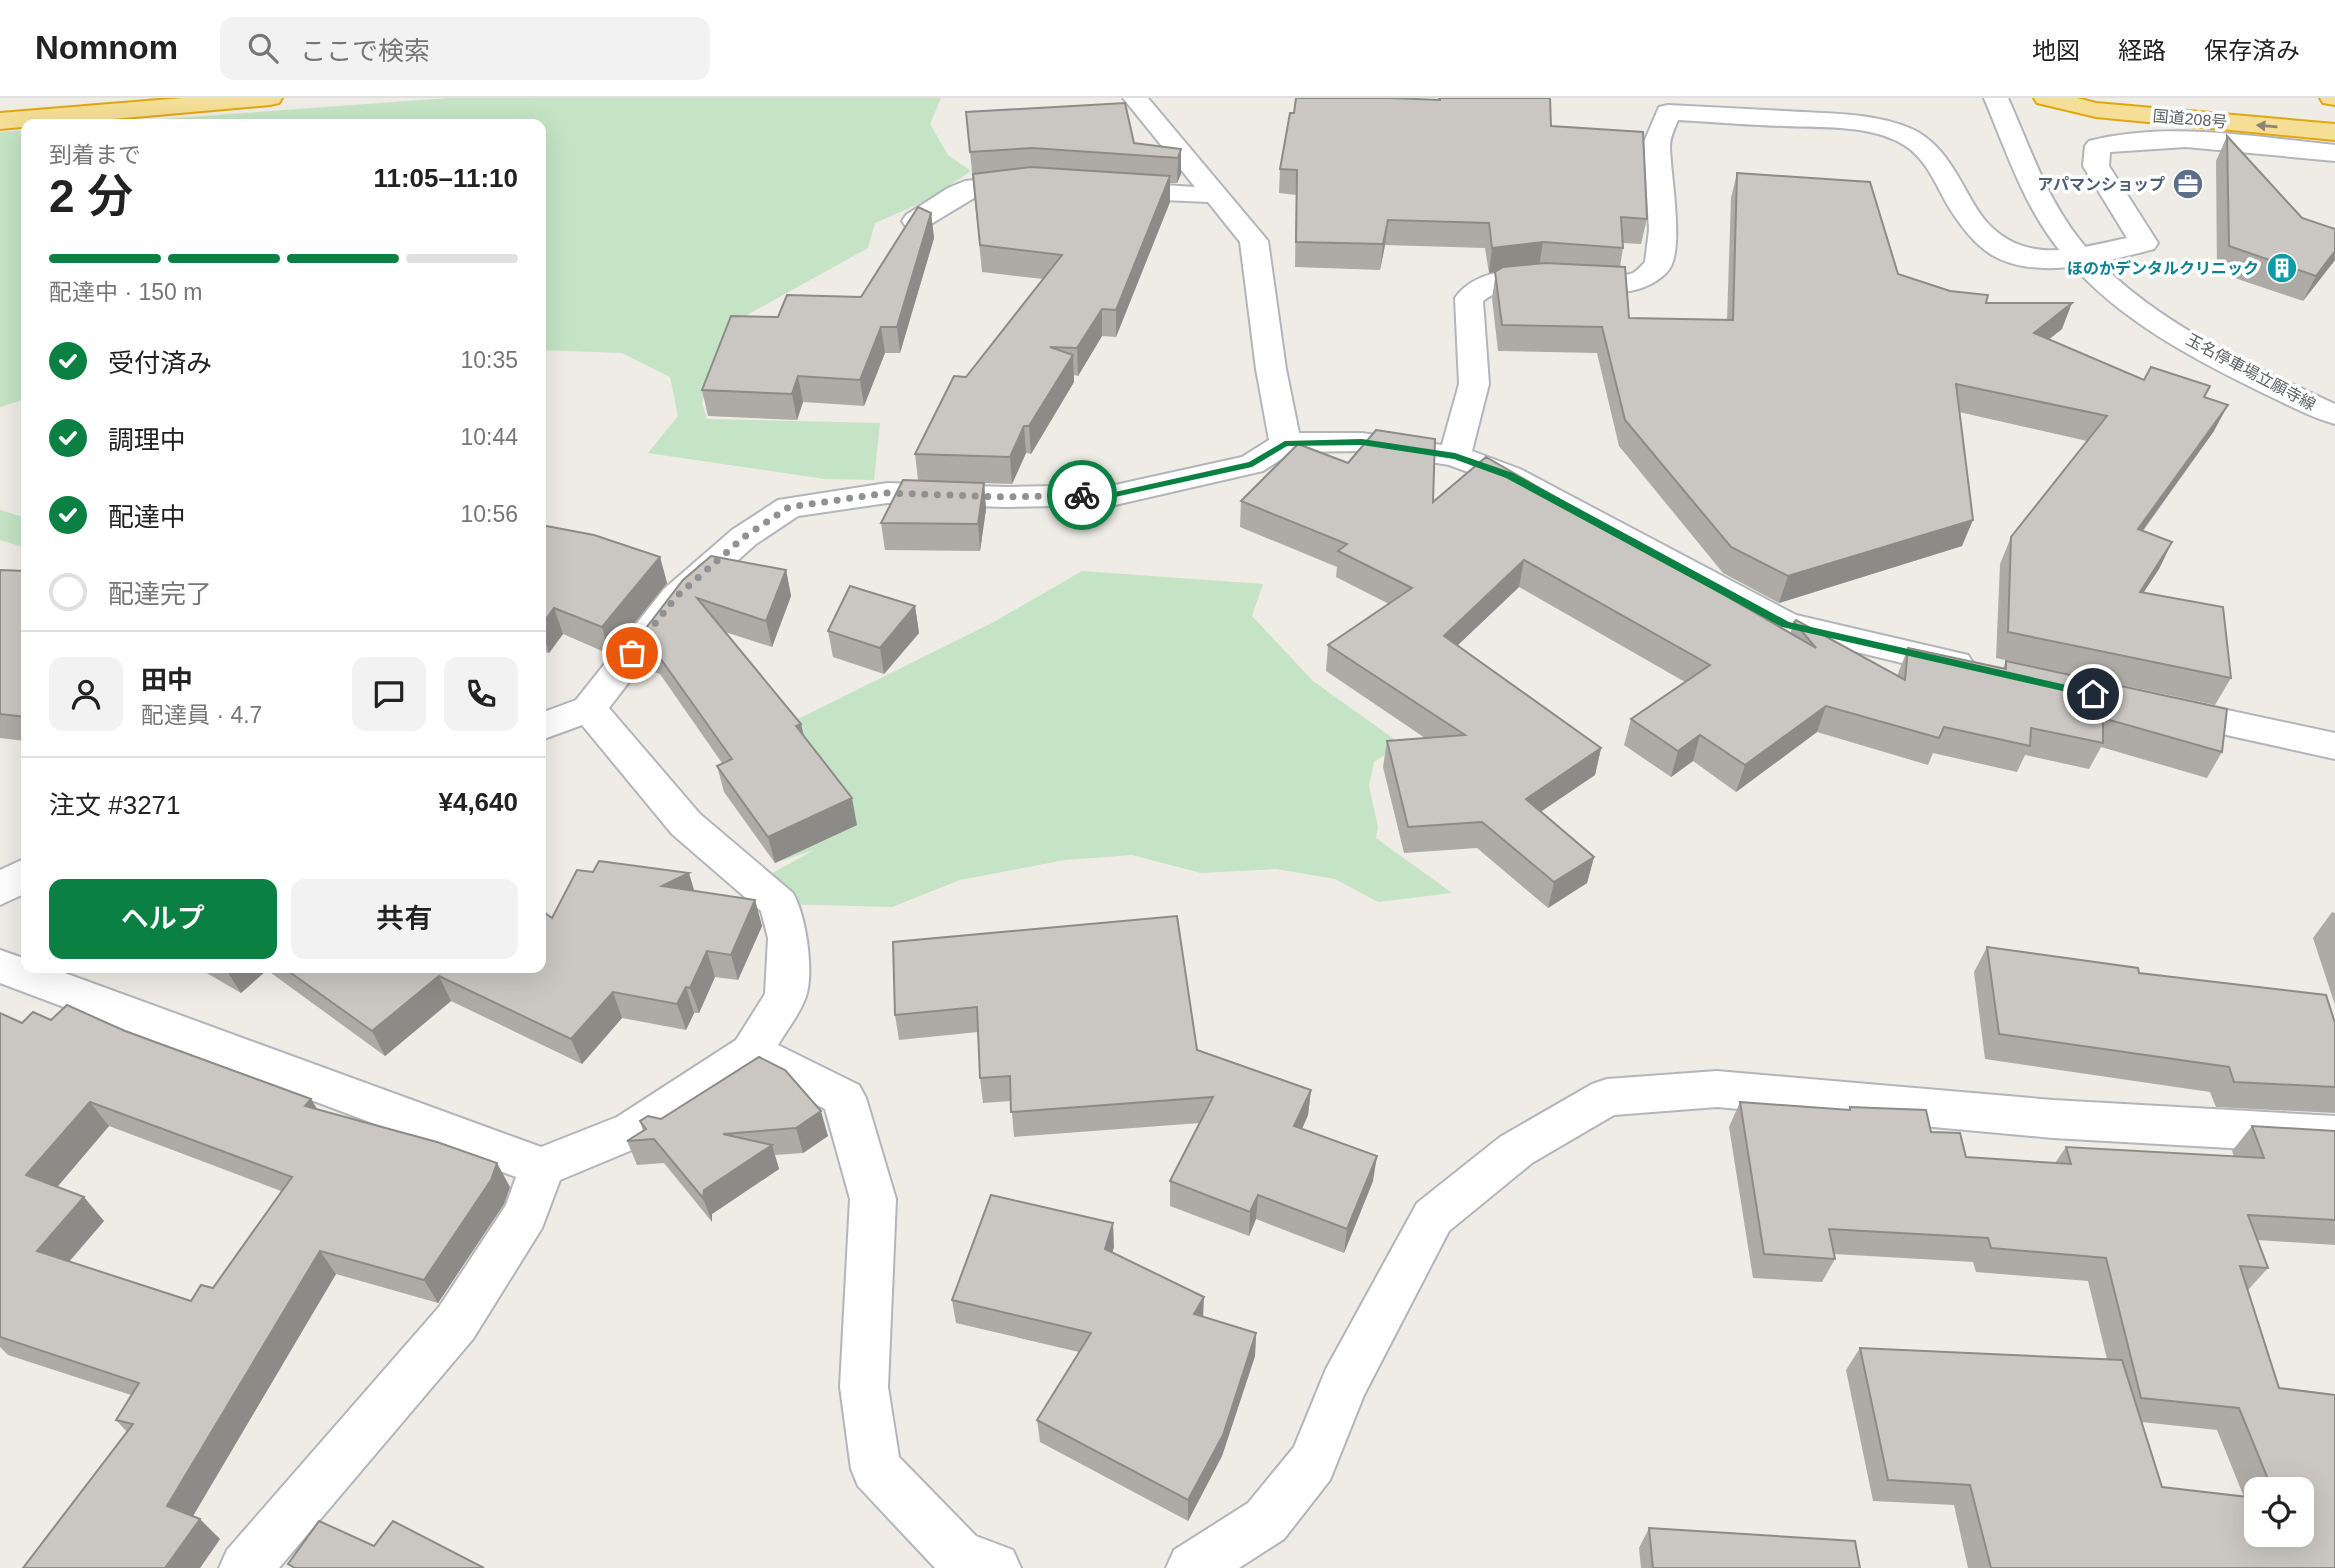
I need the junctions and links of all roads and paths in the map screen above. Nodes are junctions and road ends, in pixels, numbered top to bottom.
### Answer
1 (270, 98) edge
2 (1135, 98) edge
3 (1996, 98) edge
4 (2046, 98) edge
5 (21, 119) edge
6 (23, 119) edge
7 (0, 121) edge
8 (2335, 132) edge
9 (2335, 153) edge
10 (1046, 184) edge
11 (1096, 188) edge
12 (1213, 194) junction
13 (916, 221) edge
14 (2079, 256) junction
15 (2335, 415) edge
16 (1285, 443) junction
17 (1455, 456) junction
18 (1988, 671) edge
19 (2147, 706) edge
20 (589, 709) junction
21 (546, 725) edge
22 (2335, 746) edge
23 (21, 876) edge
24 (0, 890) edge
25 (0, 966) edge
26 (751, 1052) junction
27 (2335, 1135) edge
28 (542, 1167) junction
29 (245, 1568) edge
30 (995, 1568) edge
31 (1192, 1568) edge

1 - 6 highway
2 - 12 street
3 - 14 street, 玉名停車場立願寺線
8 -> 4 highway, 国道208号
5 - 7 highway
9 - 14 street
10 - 13 street
11 - 12 street
12 - 16 street
14 - 15 street, 玉名停車場立願寺線
14 - 17 street
16 - 17 street
16 - 20 street
17 - 18 street
19 - 22 street
20 - 21 street
20 - 26 street
23 - 24 street
25 - 28 street
26 - 28 street
26 - 30 street
27 - 31 street
28 - 29 street

